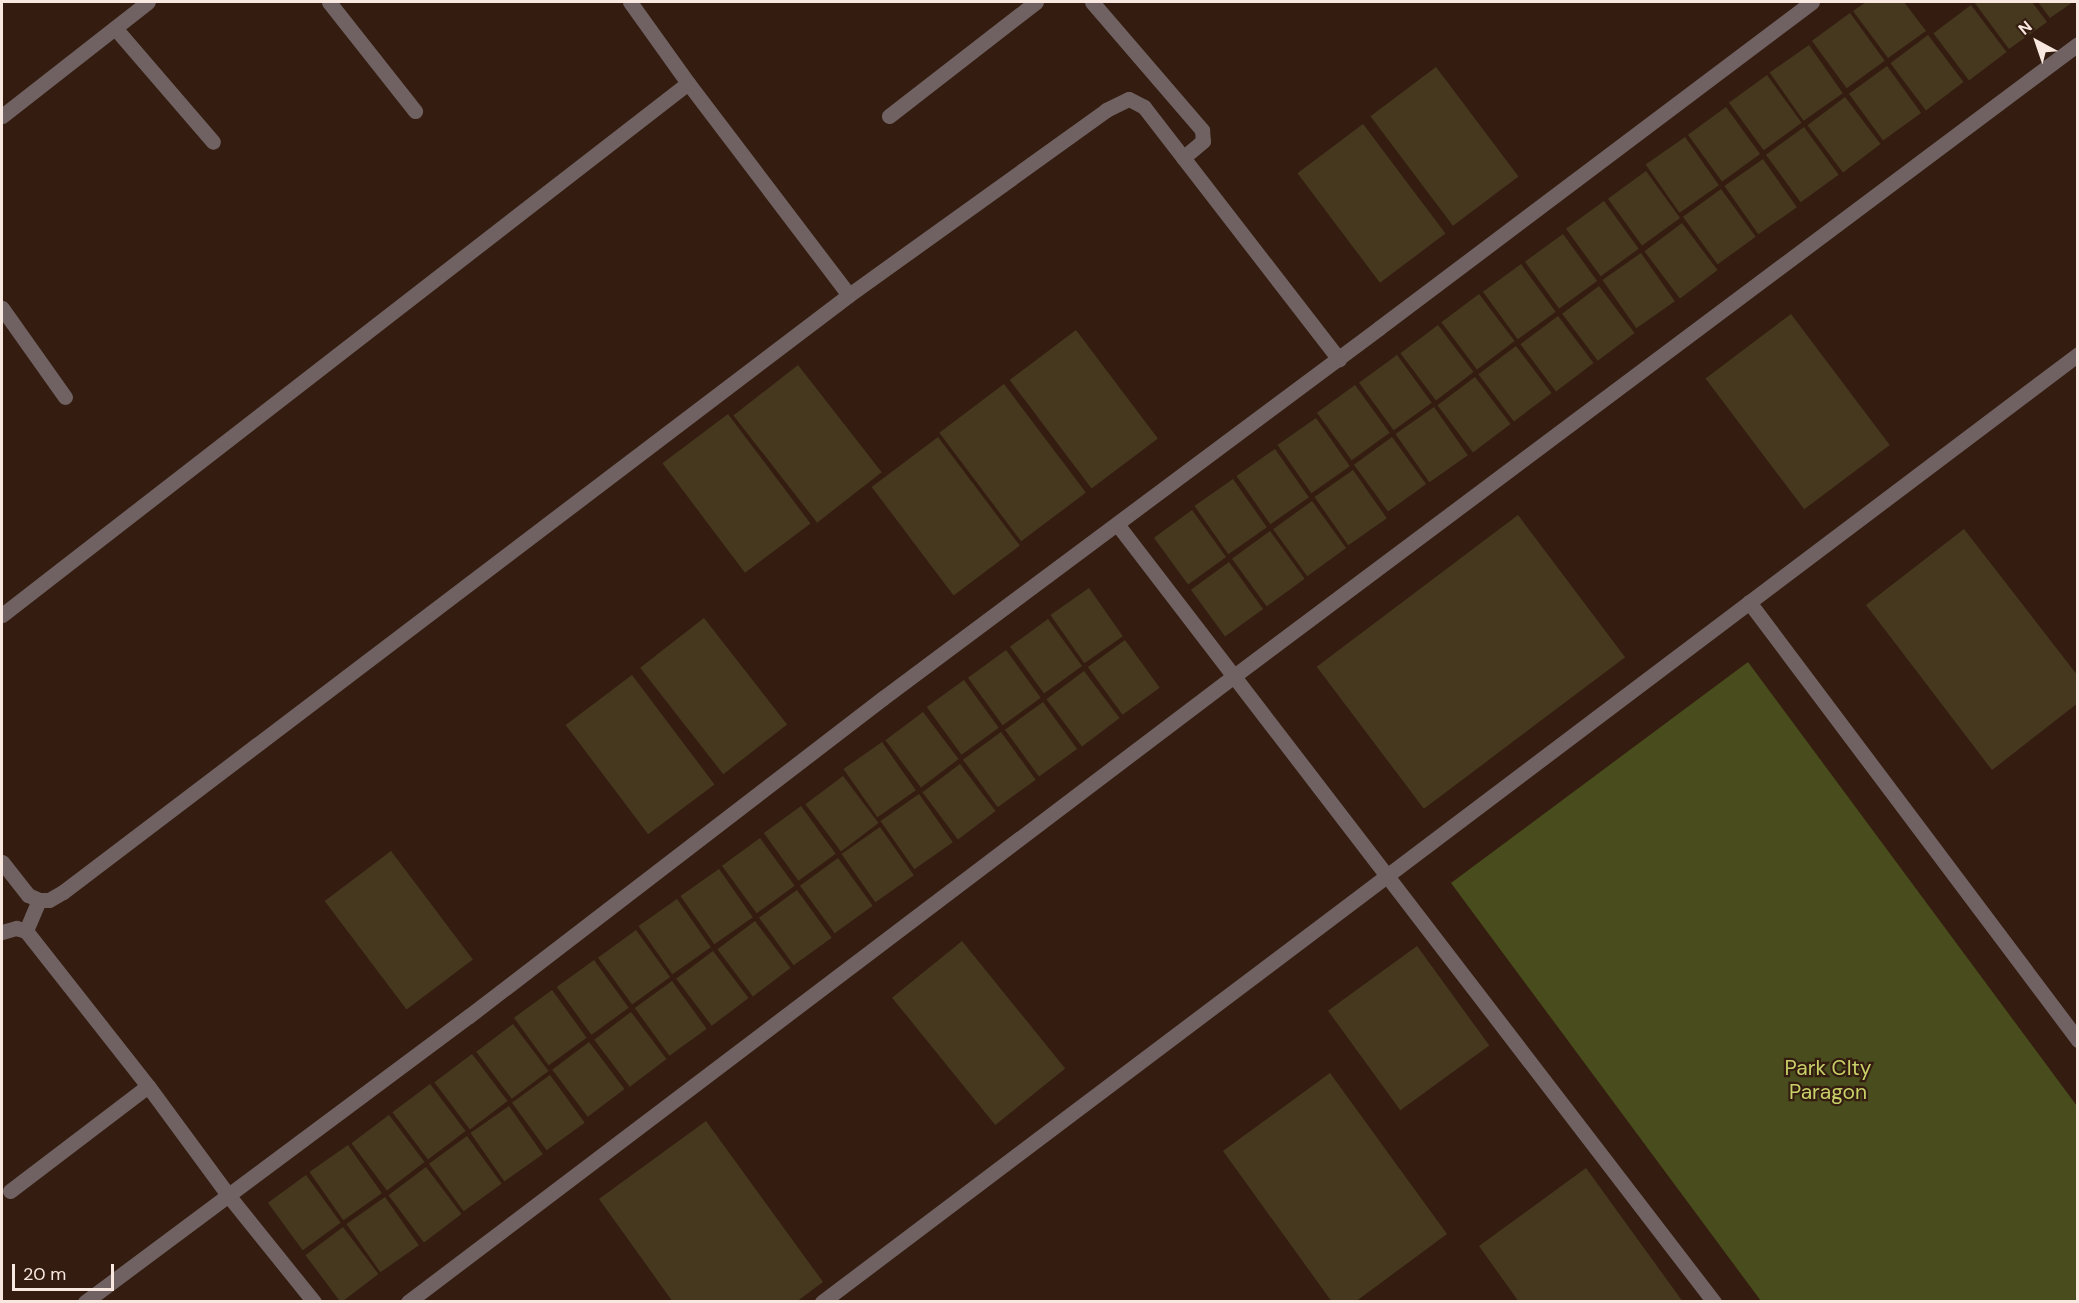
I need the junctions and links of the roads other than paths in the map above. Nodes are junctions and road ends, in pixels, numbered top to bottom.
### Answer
1 (148, 2) edge
2 (329, 2) edge
3 (630, 2) edge
4 (1036, 2) edge
5 (1092, 2) edge
6 (1812, 2) edge
7 (115, 28) junction
8 (2078, 44) edge
9 (688, 83) junction
10 (415, 111) dead end
11 (2, 116) edge
12 (889, 116) dead end
13 (213, 142) dead end
14 (1184, 158) junction
15 (849, 294) junction
16 (2, 308) edge
17 (2078, 354) edge
18 (1339, 359) junction
19 (64, 397) dead end
20 (1117, 524) junction
21 (1749, 602) junction
22 (2, 615) edge
23 (1234, 676) junction
24 (2, 862) edge
25 (1389, 875) junction
26 (39, 900) junction
27 (26, 931) junction
28 (2, 932) edge
29 (2078, 1040) edge
30 (148, 1086) junction
31 (10, 1191) dead end
32 (228, 1195) junction
33 (85, 1302) edge
34 (314, 1302) edge
35 (408, 1302) edge
36 (822, 1302) edge
37 (1714, 1302) edge

1 - 7 street
2 - 10 street
3 - 9 street
4 - 12 street
5 - 14 street
6 - 18 street
7 - 11 street
7 - 13 street
8 - 23 street
9 - 15 street
9 - 22 street
14 - 15 street
14 - 18 street
15 - 26 street
16 - 19 street
17 - 21 street
18 - 20 street
20 - 23 street
20 - 32 street
21 - 25 street
21 - 29 street
23 - 25 street
23 - 35 street
24 - 26 street
25 - 36 street
25 - 37 street
26 - 27 street
27 - 28 street
27 - 30 street
30 - 31 street
30 - 32 street
32 - 33 street
32 - 34 street

